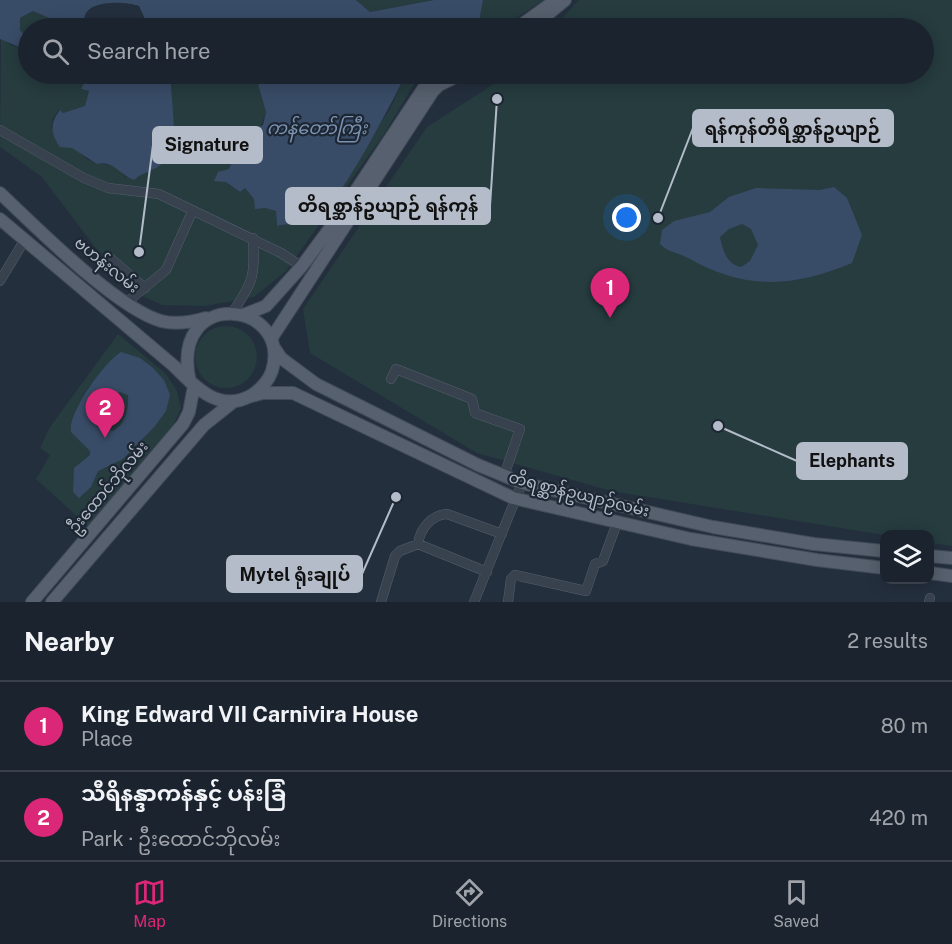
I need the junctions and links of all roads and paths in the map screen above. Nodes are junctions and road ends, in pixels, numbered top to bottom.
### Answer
1 (556, 0) edge
2 (565, 0) edge
3 (531, 18) edge
4 (543, 18) edge
5 (428, 84) edge
6 (442, 84) edge
7 (0, 130) edge
8 (0, 192) edge
9 (192, 212) junction
10 (0, 219) edge
11 (253, 238) junction
12 (24, 241) junction
13 (110, 258) dead end
14 (307, 269) junction
15 (0, 281) edge
16 (145, 288) junction
17 (127, 302) junction
18 (238, 314) junction
19 (210, 317) junction
20 (273, 344) junction
21 (390, 379) dead end
22 (192, 384) junction
23 (248, 397) junction
24 (234, 402) junction
25 (504, 476) junction
26 (522, 483) junction
27 (516, 498) junction
28 (617, 523) junction
29 (502, 534) junction
30 (418, 544) junction
31 (880, 551) edge
32 (934, 556) edge
33 (952, 558) edge
34 (880, 567) edge
35 (487, 572) junction
36 (934, 574) edge
37 (952, 576) edge
38 (32, 602) edge
39 (52, 602) edge
40 (381, 602) edge
41 (474, 602) edge
42 (508, 602) edge

1 - 3 main road
2 - 4 main road
5 - 14 main road
6 - 14 main road
7 - 9 street
8 - 17 main road, ဗဟန်းလမ်း
9 - 11 street
9 - 16 street
10 - 12 main road, ဗဟန်းလမ်း
11 - 14 street
11 - 18 street
12 - 15 street
12 - 22 main road, ဗဟန်းလမ်း
13 - 16 street
14 - 18 main road
14 - 20 main road
16 - 17 street
17 - 19 main road, ဗဟန်းလမ်း
18 - 19 main road
18 - 20 main road
19 - 22 main road
20 - 23 main road
20 - 25 main road, တိရစ္ဆာန်ဥယျာဉ်လမ်း
21 - 25 street
22 - 24 main road
22 - 38 main road, ဦးထောင်ဘိုလမ်း
23 - 24 main road
23 - 27 main road, တိရစ္ဆာန်ဥယျာဉ်လမ်း
24 - 39 main road, ဦးထောင်ဘိုလမ်း
25 - 26 main road, တိရစ္ဆာန်ဥယျာဉ်လမ်း
26 - 27 street
26 - 31 main road, တိရစ္ဆာန်ဥယျာဉ်လမ်း
27 - 28 main road, တိရစ္ဆာန်ဥယျာဉ်လမ်း
27 - 29 street
28 - 34 main road, တိရစ္ဆာန်ဥယျာဉ်လမ်း
28 - 42 street
29 - 30 street
29 - 35 street
30 - 35 street
30 - 40 street
32 - 33 main road
35 - 41 street
36 - 37 main road

